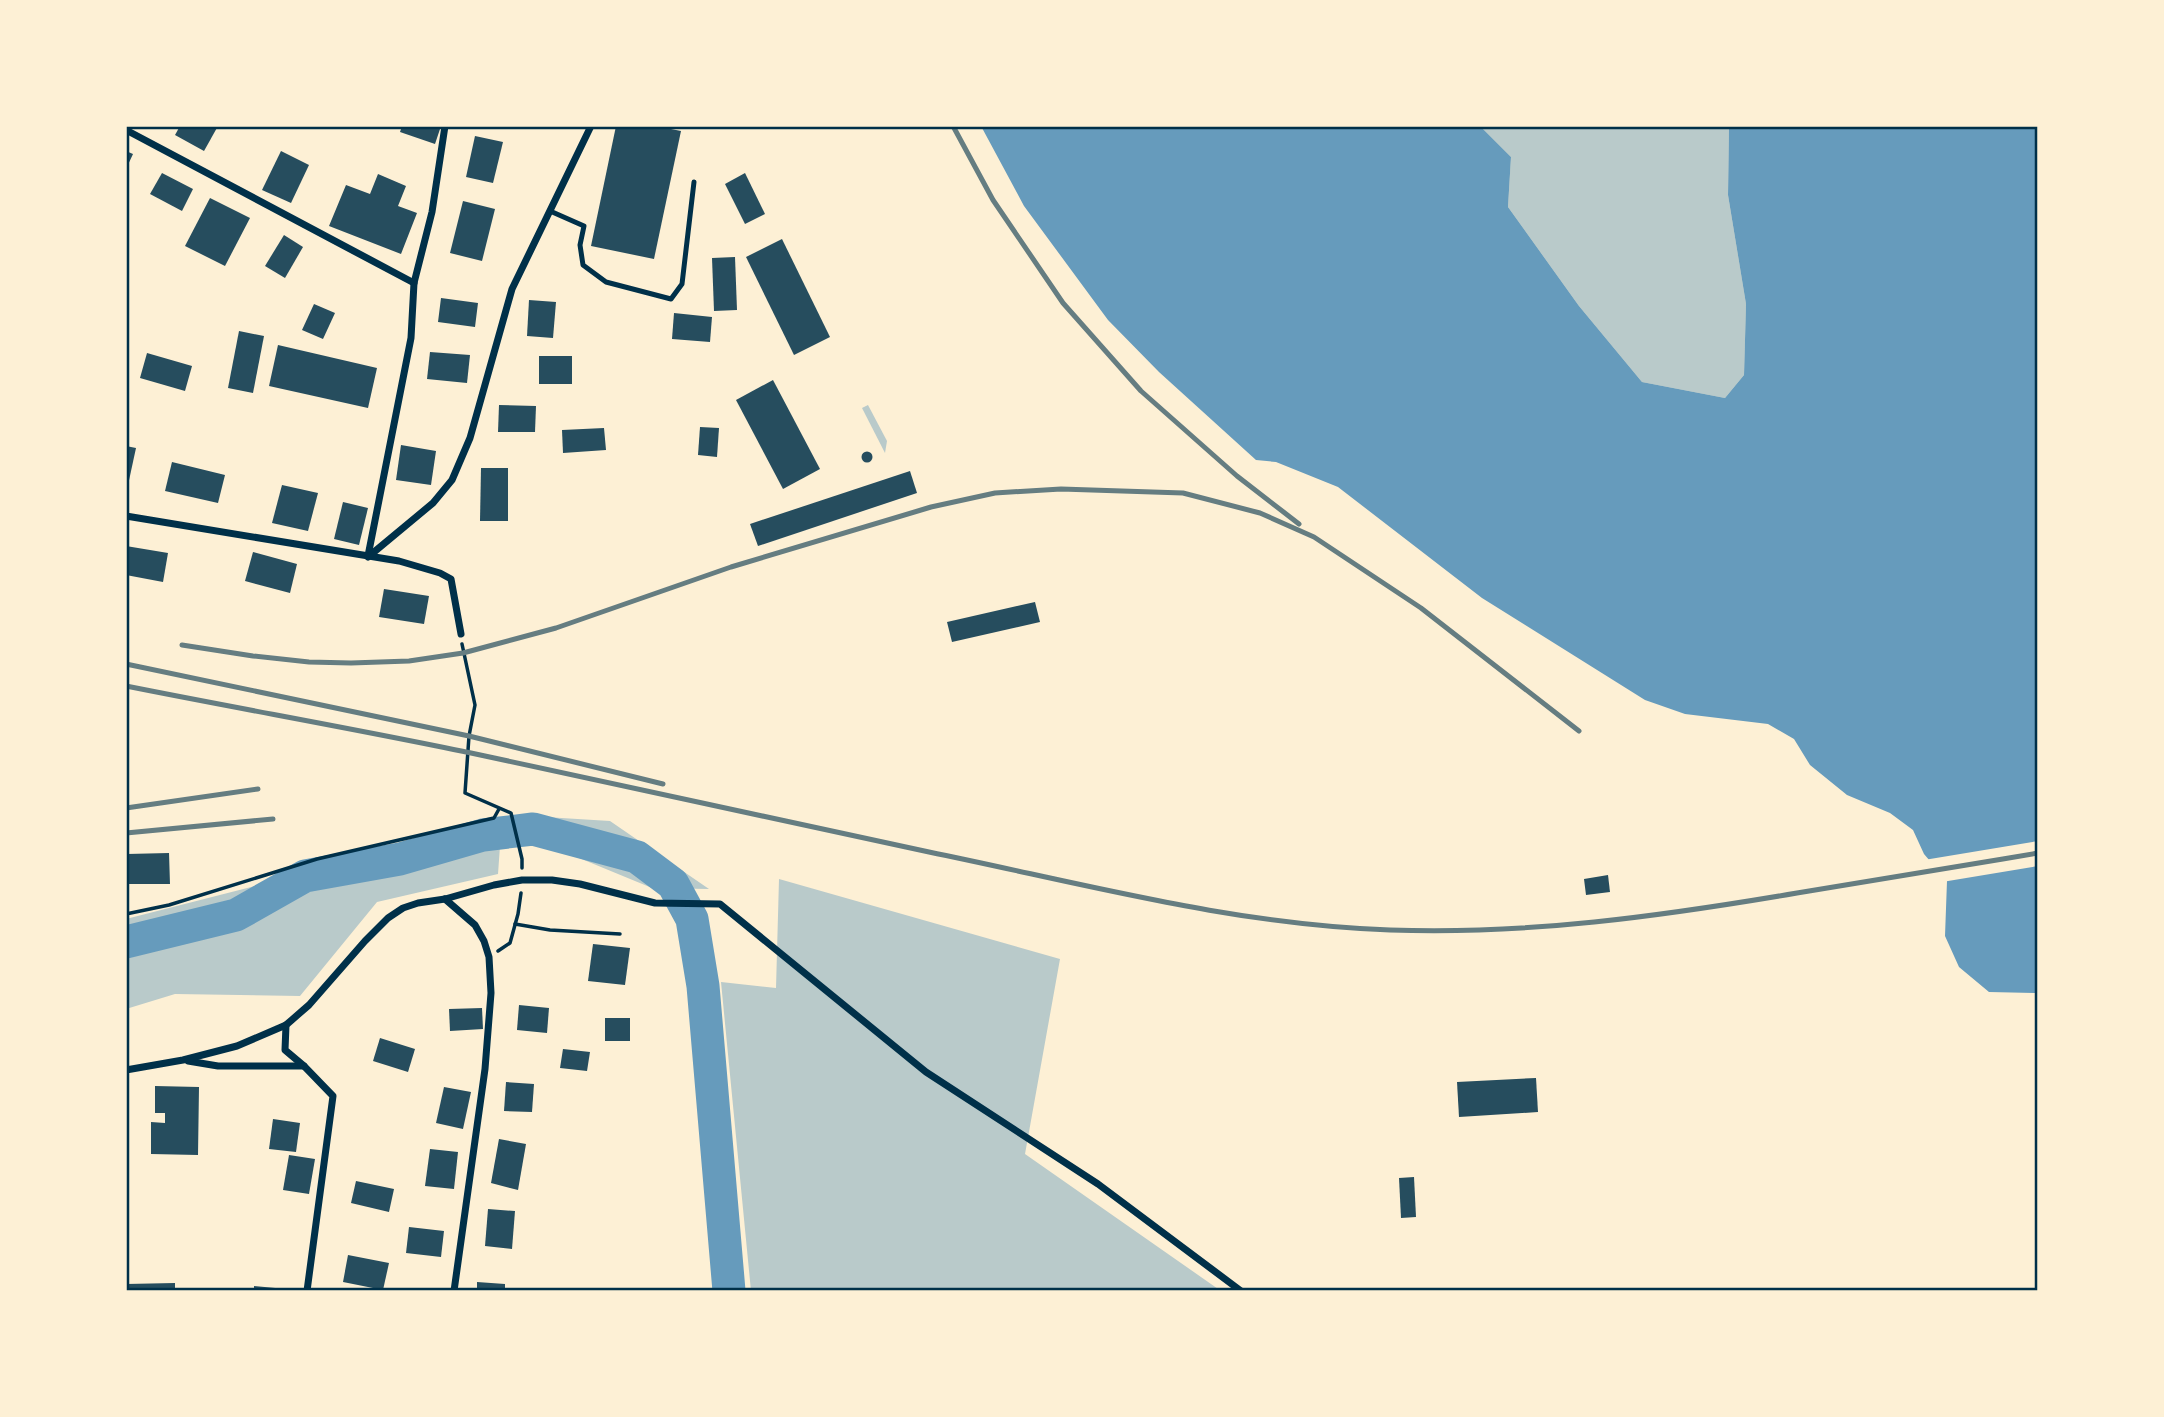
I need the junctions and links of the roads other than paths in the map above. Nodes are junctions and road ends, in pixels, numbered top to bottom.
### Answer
1 (445, 126) edge
2 (591, 126) edge
3 (126, 130) edge
4 (694, 182) dead end
5 (550, 211) junction
6 (414, 282) junction
7 (126, 516) edge
8 (368, 557) junction
9 (461, 634) road end
10 (445, 900) junction
11 (286, 1025) junction
12 (183, 1060) junction
13 (304, 1066) junction
14 (126, 1070) edge
15 (307, 1291) edge
16 (454, 1291) edge
17 (1241, 1291) edge

1 - 6 street
2 - 5 street
3 - 6 street
4 - 5 lane
5 - 8 street
6 - 8 street
7 - 8 street
8 - 9 street
10 - 11 street
10 - 16 street
10 - 17 street
11 - 12 street
11 - 13 street
12 - 13 street
12 - 14 street
13 - 15 street

